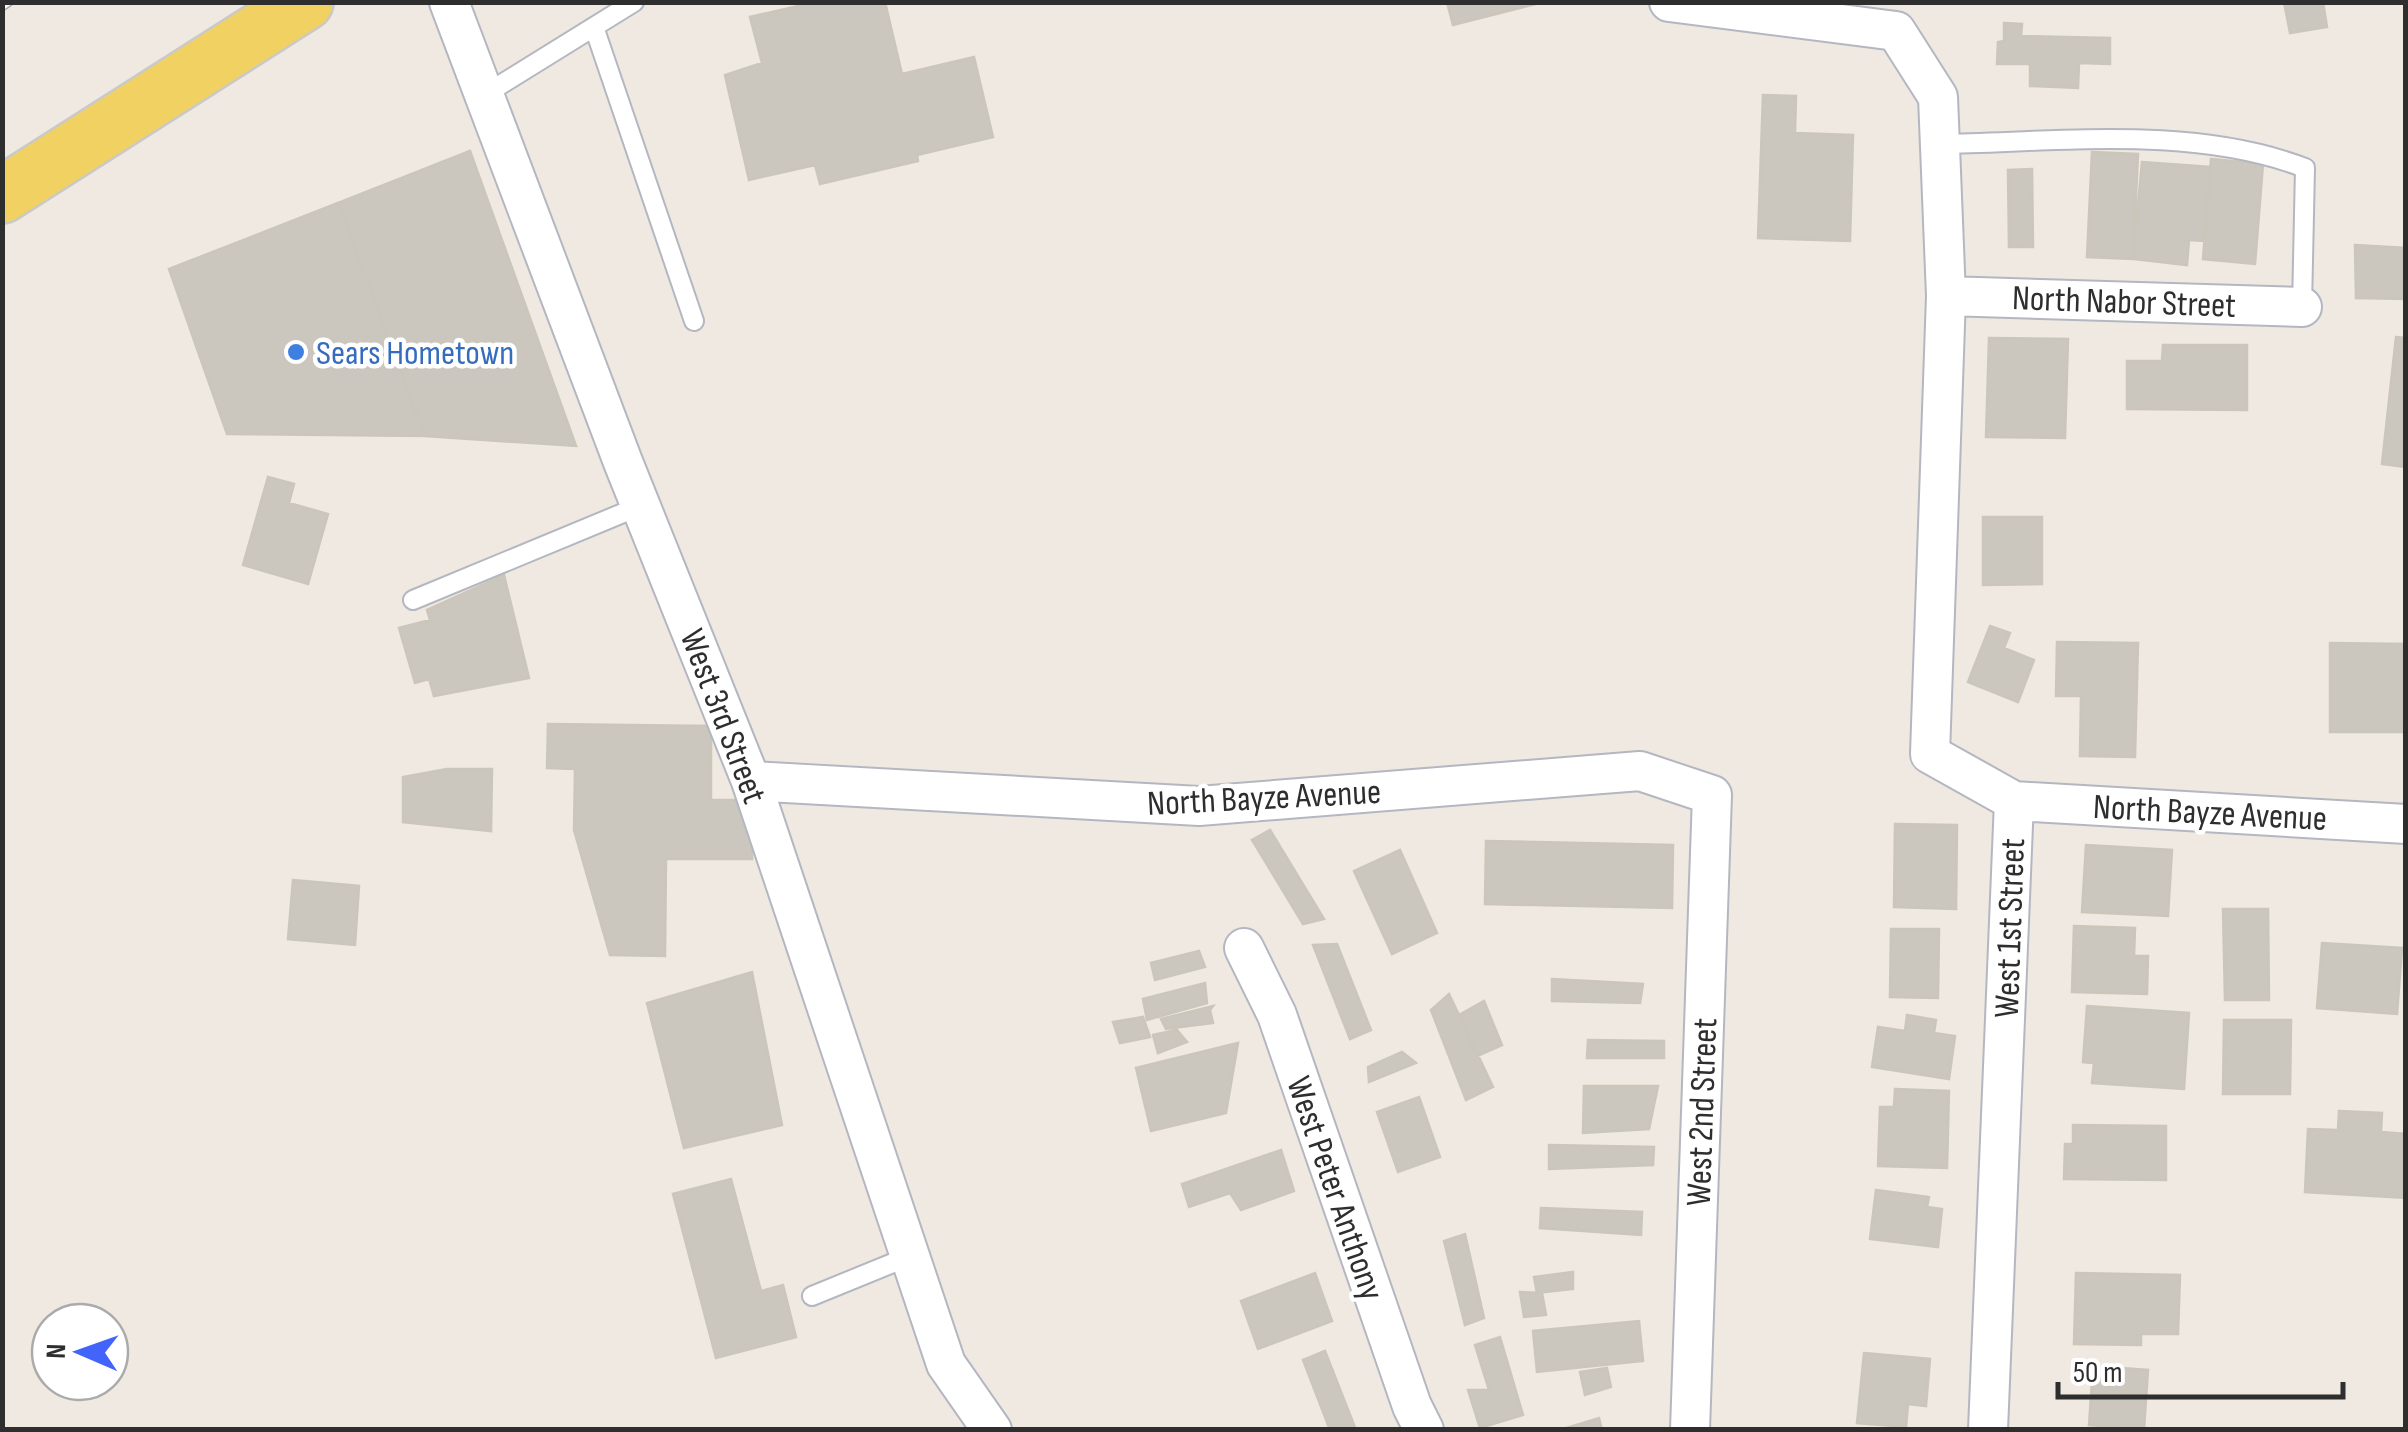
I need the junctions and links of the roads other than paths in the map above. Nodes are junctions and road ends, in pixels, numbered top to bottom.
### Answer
1 (305, 2) edge
2 (450, 2) edge
3 (634, 2) edge
4 (1670, 2) edge
5 (594, 27) junction
6 (484, 94) junction
7 (1941, 144) junction
8 (2, 195) edge
9 (1946, 296) junction
10 (2302, 307) joint
11 (694, 321) dead end
12 (640, 506) junction
13 (413, 600) dead end
14 (751, 781) junction
15 (1712, 795) joint
16 (2014, 801) junction
17 (2406, 824) edge
18 (1244, 948) dead end
19 (910, 1256) junction
20 (812, 1296) dead end
21 (992, 1430) edge
22 (1424, 1430) edge
23 (1690, 1430) edge
24 (1988, 1430) edge

1 - 8 main road
2 - 6 street, West 3rd Street
3 - 5 lane
4 - 7 street
5 - 6 lane
5 - 11 lane
6 - 12 street, West 3rd Street
7 - 9 street
7 - 10 lane
9 - 10 street, North Nabor Street
9 - 16 street, West 1st Street
12 - 13 lane
12 - 14 street, West 3rd Street
14 - 15 street, North Bayze Avenue
14 - 19 street, West 3rd Street
15 - 23 street, West 2nd Street
16 - 17 street, North Bayze Avenue
16 - 24 street, West 1st Street
18 - 22 street, West Peter Anthony
19 - 20 lane
19 - 21 street, West 3rd Street

